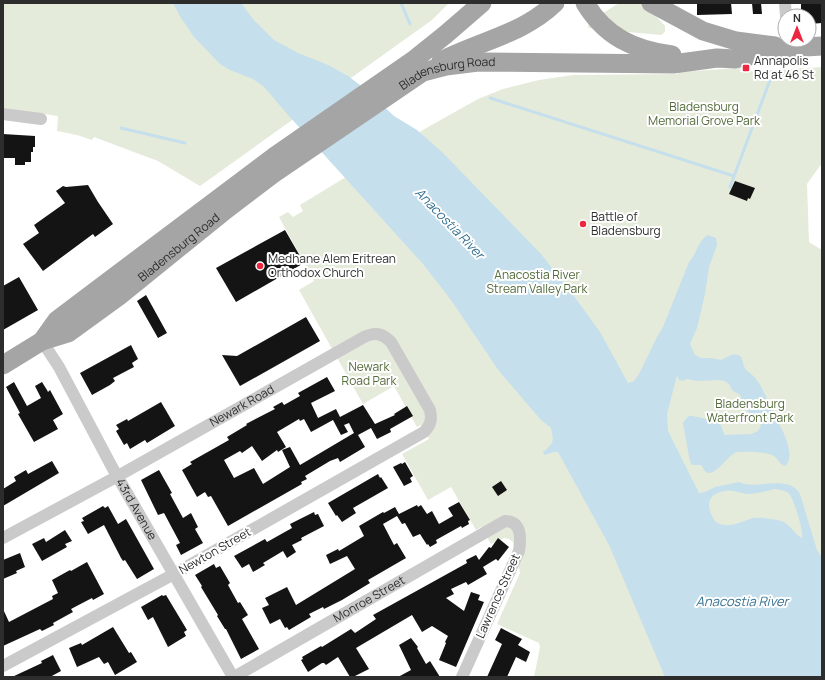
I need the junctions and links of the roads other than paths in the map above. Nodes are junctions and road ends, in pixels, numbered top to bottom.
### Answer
1 (462, 3) edge
2 (482, 3) edge
3 (555, 3) edge
4 (585, 3) edge
5 (651, 3) edge
6 (672, 3) edge
7 (691, 26) junction
8 (777, 43) edge
9 (430, 47) junction
10 (777, 47) edge
11 (717, 58) junction
12 (423, 72) junction
13 (401, 78) junction
14 (3, 114) edge
15 (41, 119) dead end
16 (42, 341) junction
17 (3, 365) edge
18 (424, 432) joint
19 (118, 476) junction
20 (505, 521) joint
21 (3, 538) edge
22 (174, 574) junction
23 (3, 666) edge
24 (234, 677) edge
25 (462, 677) edge

1 - 9 main road
2 - 9 main road, Bladensburg Road
3 - 12 main road
4 - 11 main road
5 - 7 main road
6 - 7 main road
7 - 8 main road
9 - 13 main road, Bladensburg Road
10 - 11 main road, Bladensburg Road
11 - 12 main road, Bladensburg Road
12 - 13 main road, Bladensburg Road
13 - 16 main road, Bladensburg Road
14 - 15 street
16 - 17 main road, Bladensburg Road
16 - 19 street, 43rd Avenue
18 - 19 street, Newark Road
18 - 22 street, Newton Street
19 - 21 street, Newark Road
19 - 22 street, 43rd Avenue
20 - 24 street, Monroe Street
20 - 25 street, Lawrence Street
22 - 23 street, Newton Street
22 - 24 street, 43rd Avenue

